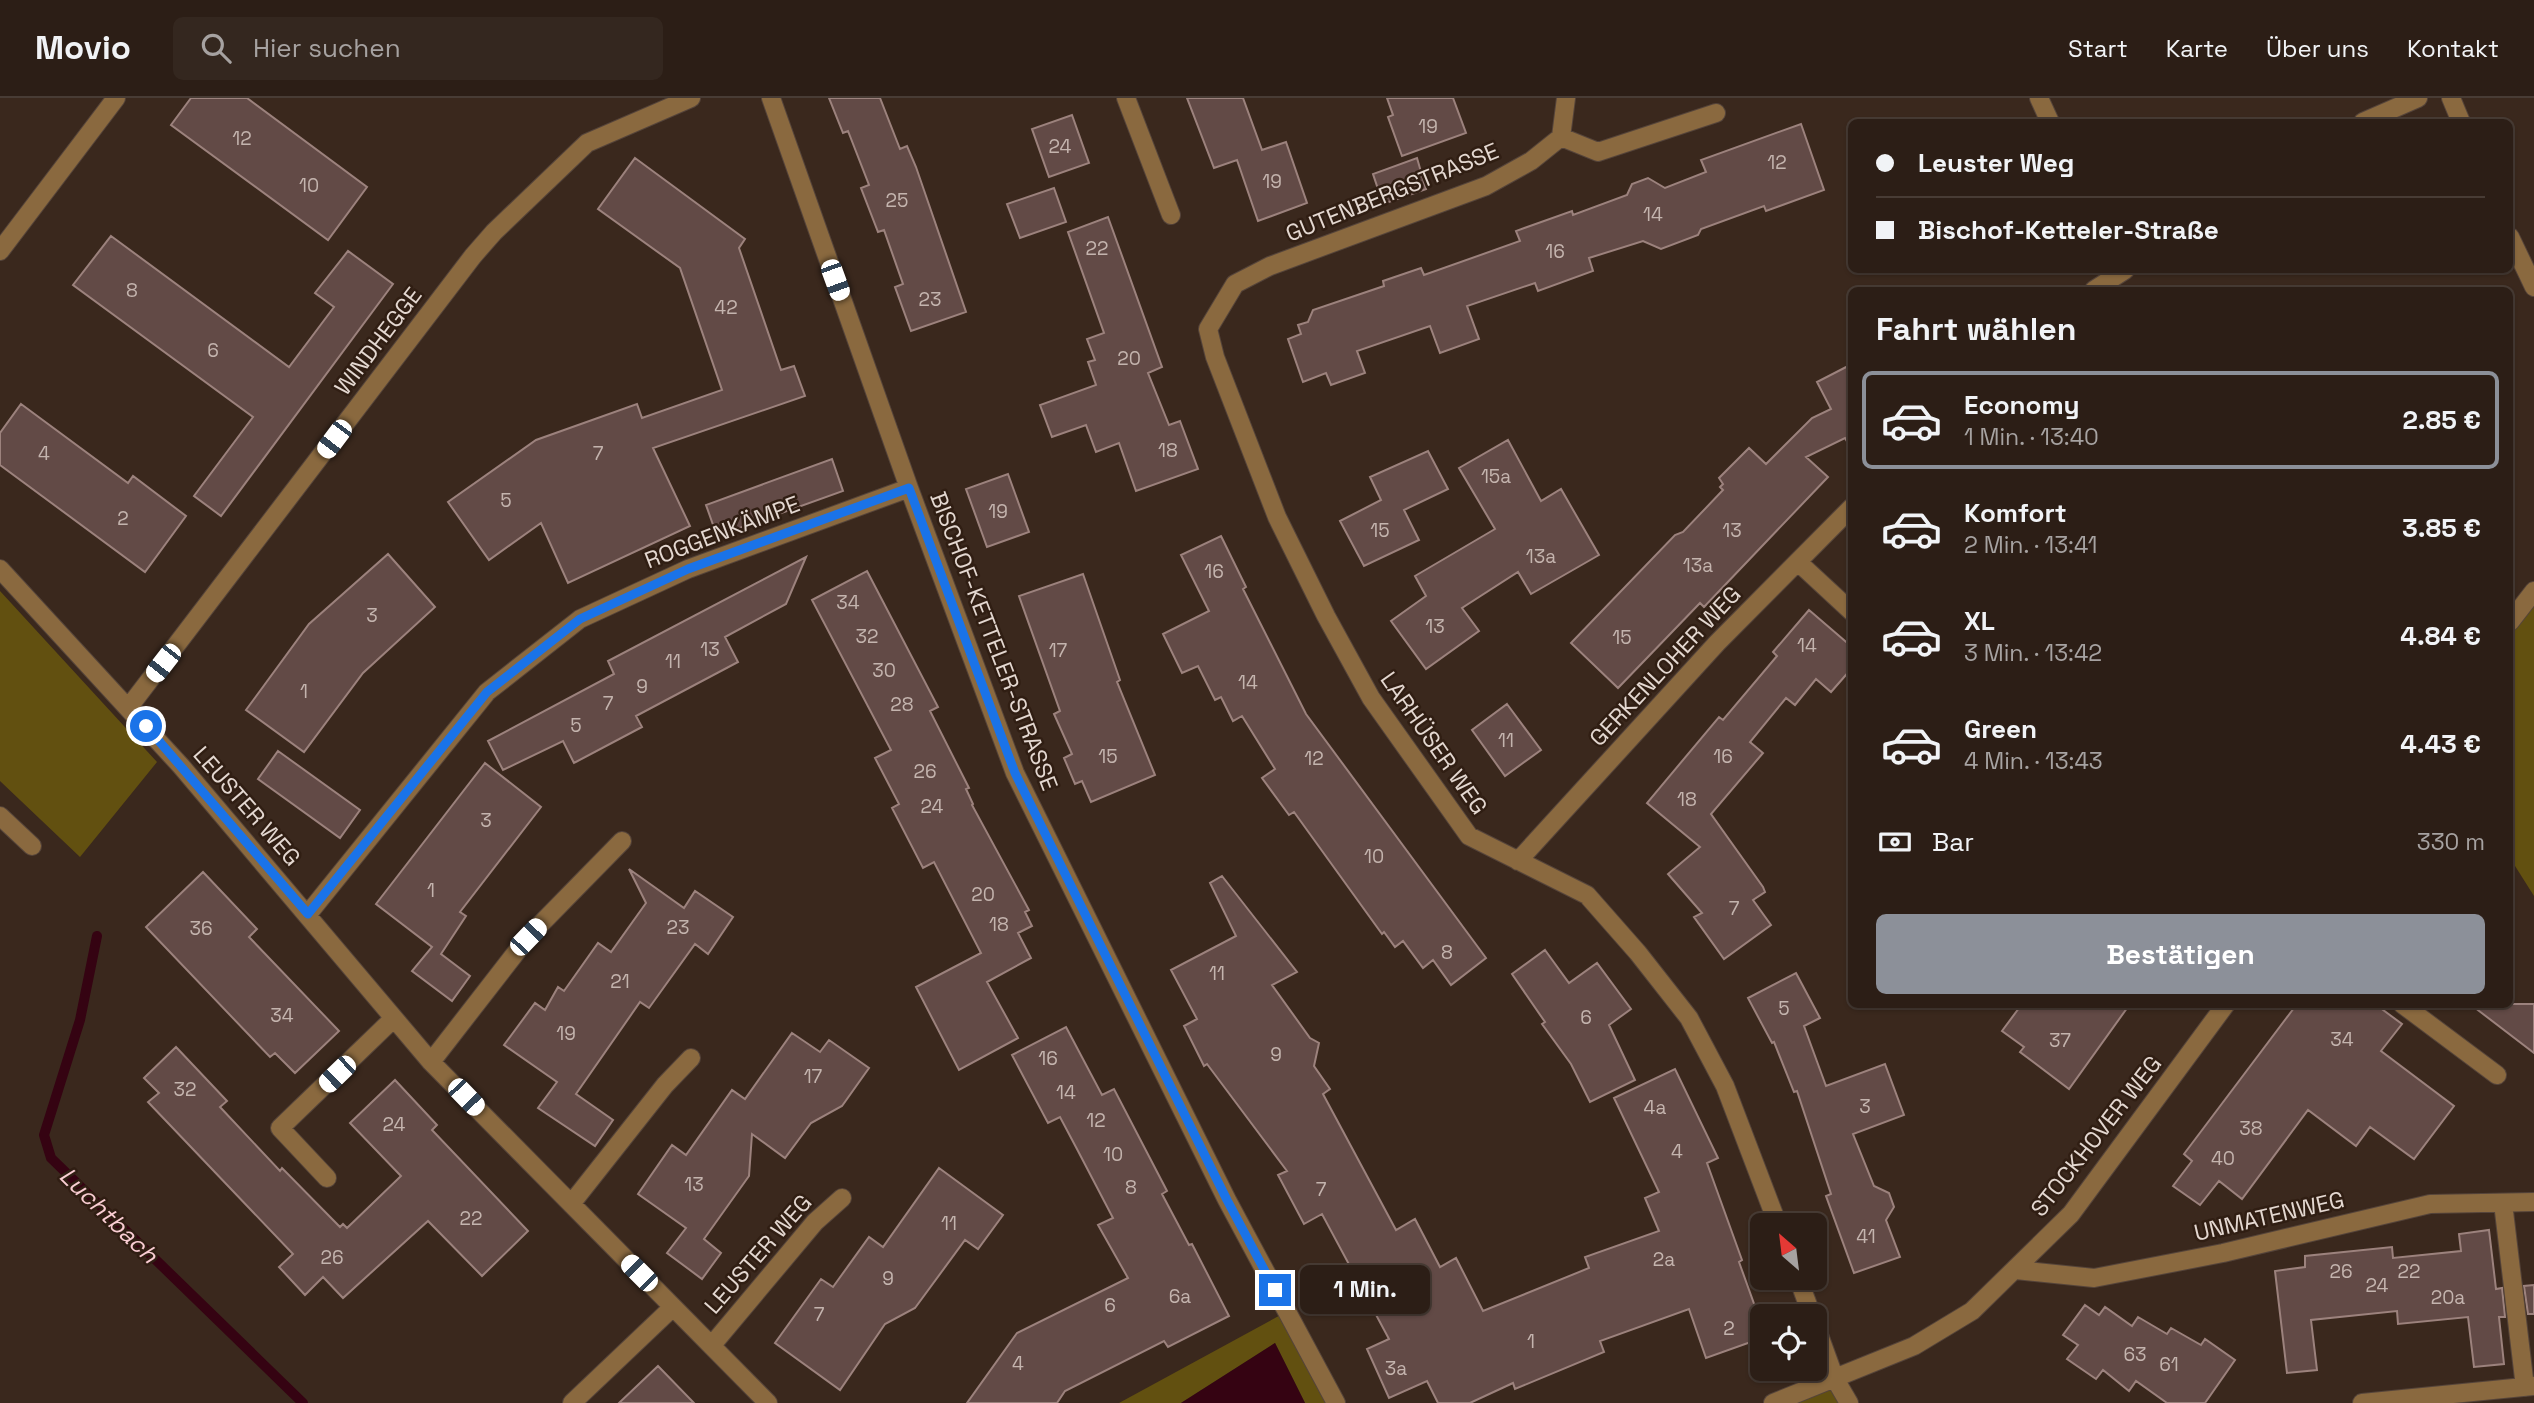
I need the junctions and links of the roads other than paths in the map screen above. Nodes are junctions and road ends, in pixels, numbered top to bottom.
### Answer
1 (116, 98) edge
2 (691, 98) edge
3 (771, 98) edge
4 (1126, 98) edge
5 (1566, 98) edge
6 (2039, 98) edge
7 (2418, 98) edge
8 (2451, 98) edge
9 (1716, 113) dead end
10 (2049, 119) edge
11 (2370, 119) edge
12 (2460, 119) edge
13 (1561, 137) junction
14 (1171, 215) dead end
15 (2513, 243) edge
16 (0, 251) edge
17 (2120, 273) edge
18 (1235, 284) joint
19 (2099, 287) edge
20 (2534, 287) edge
21 (909, 488) junction
22 (1848, 511) edge
23 (1798, 562) junction
24 (0, 569) edge
25 (2534, 591) edge
26 (1848, 608) edge
27 (2513, 618) edge
28 (129, 707) junction
29 (0, 816) edge
30 (622, 841) dead end
31 (32, 846) dead end
32 (1518, 861) junction
33 (308, 914) junction
34 (2223, 1008) edge
35 (2407, 1008) edge
36 (393, 1019) junction
37 (691, 1058) dead end
38 (431, 1062) junction
39 (2497, 1075) dead end
40 (327, 1178) dead end
41 (842, 1198) dead end
42 (2534, 1202) edge
43 (2502, 1203) junction
44 (571, 1204) junction
45 (1773, 1213) edge
46 (2016, 1270) junction
47 (673, 1307) junction
48 (712, 1345) junction
49 (1827, 1357) edge
50 (1835, 1379) junction
51 (2529, 1387) edge
52 (572, 1403) edge
53 (768, 1403) edge
54 (1336, 1403) edge
55 (1773, 1403) edge
56 (1849, 1403) edge
57 (2362, 1403) edge

1 - 16 street
2 - 28 street, WINDHEGGE
3 - 21 street, BISCHOF-KETTELER-STRASSE
4 - 14 street
5 - 13 street
6 - 10 street
7 - 11 street
8 - 12 street
9 - 13 street
13 - 18 street, GUTENBERGSTRASSE
15 - 20 street
17 - 19 street
18 - 32 street, LARHÜSER WEG
21 - 33 street, ROGGENKÄMPE
21 - 54 street, BISCHOF-KETTELER-STRASSE
22 - 23 street, GERKENLOHER WEG
23 - 26 street
23 - 32 street, GERKENLOHER WEG
24 - 28 street, LEUSTER WEG
25 - 27 street
28 - 33 street, LEUSTER WEG
29 - 31 street
30 - 38 street
32 - 45 street, LARHÜSER WEG
33 - 36 street, LEUSTER WEG
34 - 46 street, STOCKHOVER WEG
35 - 39 street
36 - 38 street, LEUSTER WEG
36 - 40 street
37 - 44 street
38 - 44 street, LEUSTER WEG
41 - 48 street, LEUSTER WEG
42 - 43 street, UNMATENWEG
43 - 46 street, UNMATENWEG
43 - 51 street
44 - 47 street, LEUSTER WEG
46 - 50 street, STOCKHOVER WEG
47 - 48 street, LEUSTER WEG
47 - 52 street, LEUSTER WEG
48 - 53 street, LEUSTER WEG
49 - 50 street
50 - 55 street, STOCKHOVER WEG
50 - 56 street
51 - 57 street

